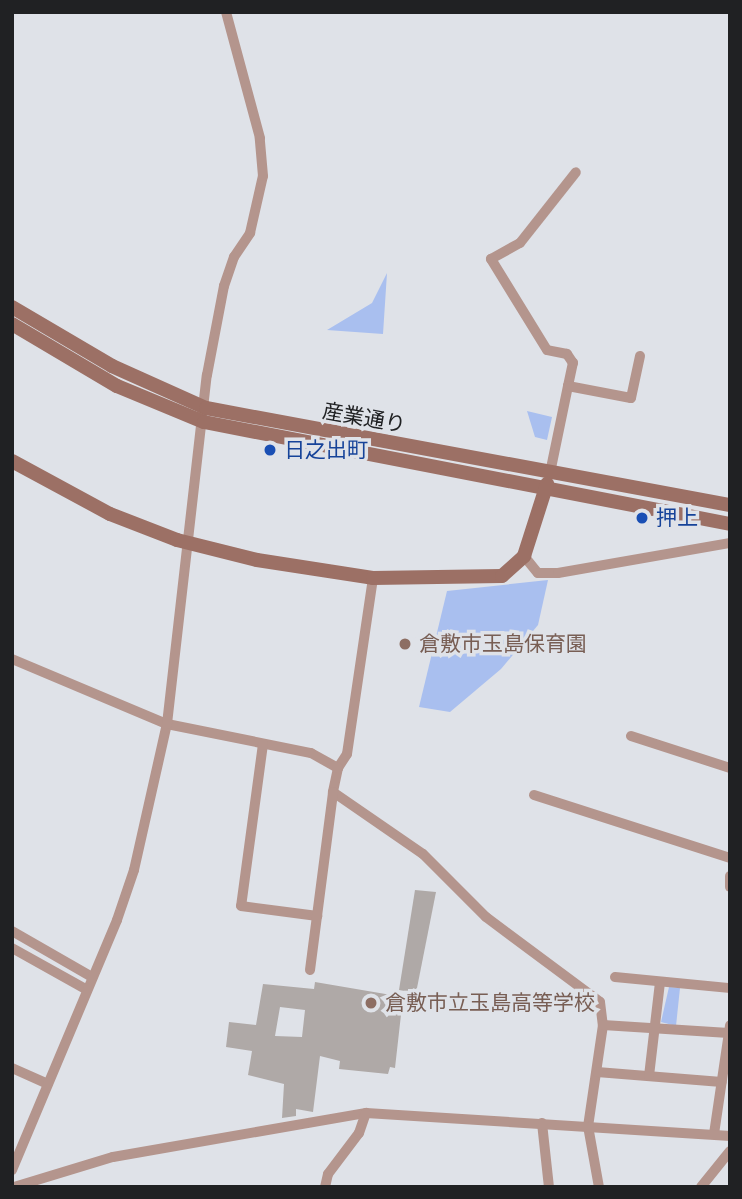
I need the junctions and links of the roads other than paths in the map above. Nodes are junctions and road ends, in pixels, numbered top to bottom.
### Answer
1 (226, 12) edge
2 (576, 172) dead end
3 (12, 307) edge
4 (12, 324) edge
5 (640, 356) dead end
6 (568, 386) junction
7 (205, 415) junction
8 (12, 461) edge
9 (550, 472) junction
10 (544, 491) junction
11 (730, 505) edge
12 (730, 524) edge
13 (191, 543) junction
14 (730, 543) edge
15 (524, 556) junction
16 (373, 578) junction
17 (12, 659) edge
18 (167, 724) junction
19 (631, 736) dead end
20 (263, 744) junction
21 (338, 768) junction
22 (730, 768) edge
23 (333, 792) junction
24 (534, 795) dead end
25 (730, 858) edge
26 (730, 876) edge
27 (730, 887) edge
28 (317, 916) junction
29 (12, 931) edge
30 (12, 948) edge
31 (310, 970) dead end
32 (92, 977) junction
33 (615, 977) dead end
34 (660, 983) junction
35 (730, 988) edge
36 (87, 990) junction
37 (603, 1024) junction
38 (655, 1028) junction
39 (729, 1029) edge
40 (12, 1068) edge
41 (597, 1072) junction
42 (649, 1076) junction
43 (722, 1082) junction
44 (48, 1084) junction
45 (366, 1113) junction
46 (542, 1123) junction
47 (588, 1126) junction
48 (714, 1134) junction
49 (730, 1136) edge
50 (730, 1151) edge
51 (12, 1170) edge
52 (14, 1187) edge
53 (325, 1187) edge
54 (549, 1187) edge
55 (599, 1187) edge
56 (701, 1187) edge

1 - 7 street
2 - 6 street
3 - 7 street, 産業通り
4 - 7 street, 産業通り
5 - 6 street
6 - 9 street
7 - 9 street, 産業通り
7 - 10 street, 産業通り
7 - 13 street
8 - 13 street
9 - 10 street
9 - 11 street, 産業通り
10 - 12 street, 産業通り
10 - 15 street
13 - 16 street
13 - 18 street
14 - 15 street
15 - 16 street
16 - 21 street
17 - 18 street
18 - 20 street
18 - 32 street
19 - 22 street
20 - 21 street
20 - 28 street
21 - 23 street
23 - 28 street
23 - 37 street
24 - 25 street
26 - 27 street
28 - 31 street
29 - 32 street
30 - 36 street
32 - 36 street
33 - 34 street
34 - 35 street
34 - 38 street
36 - 44 street
37 - 38 street
37 - 41 street
38 - 39 street
38 - 42 street
39 - 43 street
40 - 44 street
41 - 42 street
41 - 47 street
42 - 43 street
43 - 48 street
44 - 51 street
45 - 46 street
45 - 52 street
45 - 53 street
46 - 47 street
46 - 54 street
47 - 48 street
47 - 55 street
48 - 49 street
50 - 56 street

